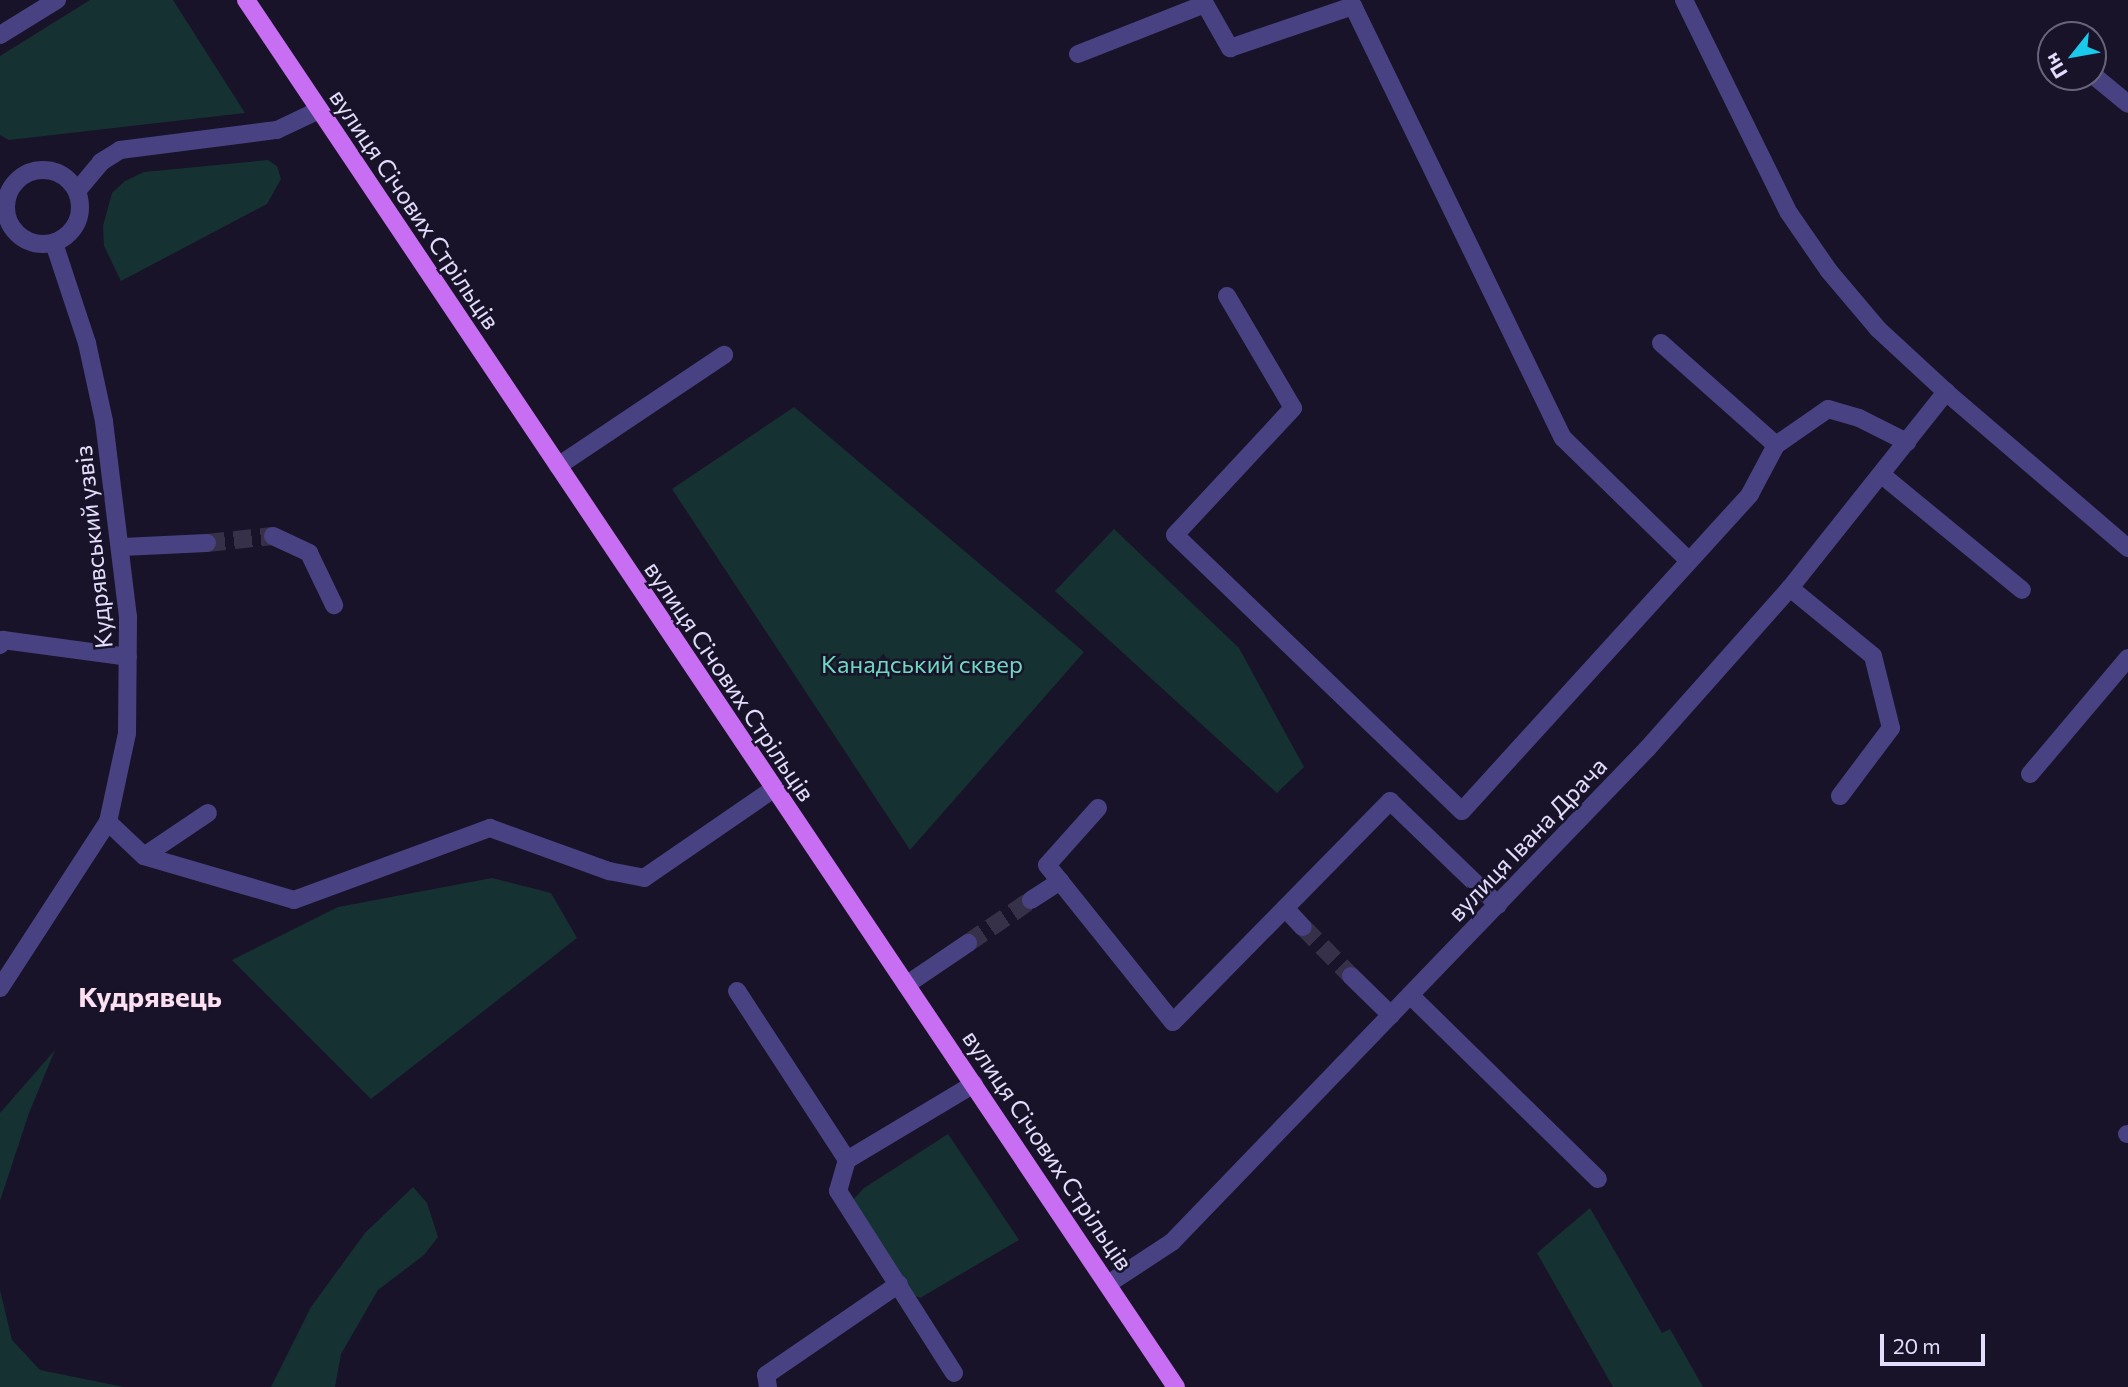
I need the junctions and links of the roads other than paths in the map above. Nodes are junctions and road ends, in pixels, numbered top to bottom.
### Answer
1 (57, 0) edge
2 (246, 0) edge
3 (1684, 0) edge
4 (0, 35) edge
5 (1078, 54) dead end
6 (2107, 87) edge
7 (2128, 104) edge
8 (319, 110) junction
9 (77, 191) junction
10 (2, 205) edge
11 (54, 243) junction
12 (1227, 296) dead end
13 (1661, 344) dead end
14 (724, 355) dead end
15 (1946, 392) junction
16 (1908, 442) junction
17 (1776, 445) junction
18 (558, 466) junction
19 (1882, 475) junction
20 (272, 536) tunnel mouth
21 (207, 543) tunnel mouth
22 (122, 547) junction
23 (2128, 548) edge
24 (1689, 561) junction
25 (1790, 588) junction
26 (2022, 590) dead end
27 (334, 605) dead end
28 (0, 645) edge
29 (128, 657) junction
30 (2128, 658) edge
31 (2030, 774) dead end
32 (772, 790) junction
33 (1840, 796) dead end
34 (1098, 808) dead end
35 (208, 813) dead end
36 (108, 822) junction
37 (144, 856) junction
38 (1059, 881) junction
39 (1031, 900) tunnel mouth
40 (1498, 905) junction
41 (1285, 908) junction
42 (1303, 927) tunnel mouth
43 (968, 943) tunnel mouth
44 (1352, 976) tunnel mouth
45 (906, 985) junction
46 (0, 988) edge
47 (737, 991) dead end
48 (1410, 995) junction
49 (1391, 1015) junction
50 (974, 1084) junction
51 (847, 1160) junction
52 (1598, 1179) dead end
53 (899, 1284) junction
54 (1108, 1284) junction
55 (954, 1373) dead end
56 (768, 1387) edge
57 (1176, 1387) edge

1 - 4 street
2 - 8 main road, вулиця Січових Стрільців
3 - 15 street
5 - 24 street
6 - 7 street
8 - 9 street
8 - 18 main road, вулиця Січових Стрільців
9 - 10 street
9 - 11 street
10 - 11 street
11 - 22 street, Кудрявський узвіз
12 - 24 street
13 - 17 street
14 - 18 street
15 - 16 street, вулиця Івана Драча
15 - 23 street
16 - 17 street
16 - 19 street, вулиця Івана Драча
17 - 24 street
18 - 32 main road, вулиця Січових Стрільців
19 - 25 street, вулиця Івана Драча
19 - 26 street
20 - 27 street
21 - 22 street
22 - 29 street, Кудрявський узвіз
25 - 33 street
25 - 40 street, вулиця Івана Драча
28 - 29 street
29 - 36 street, Кудрявський узвіз
30 - 31 street
32 - 37 street
32 - 45 main road, вулиця Січових Стрільців
34 - 38 street
35 - 37 street
36 - 37 street
36 - 46 street, Кудрявський узвіз
38 - 39 street
38 - 41 street
40 - 41 street
40 - 48 street, вулиця Івана Драча
41 - 42 street
43 - 45 street
44 - 49 street
45 - 50 main road, вулиця Січових Стрільців
47 - 51 street
48 - 49 street, вулиця Івана Драча
48 - 52 street
49 - 54 street, вулиця Івана Драча
50 - 51 street
50 - 54 main road, вулиця Січових Стрільців
51 - 53 street
53 - 55 street
53 - 56 street
54 - 57 main road, вулиця Січових Стрільців

